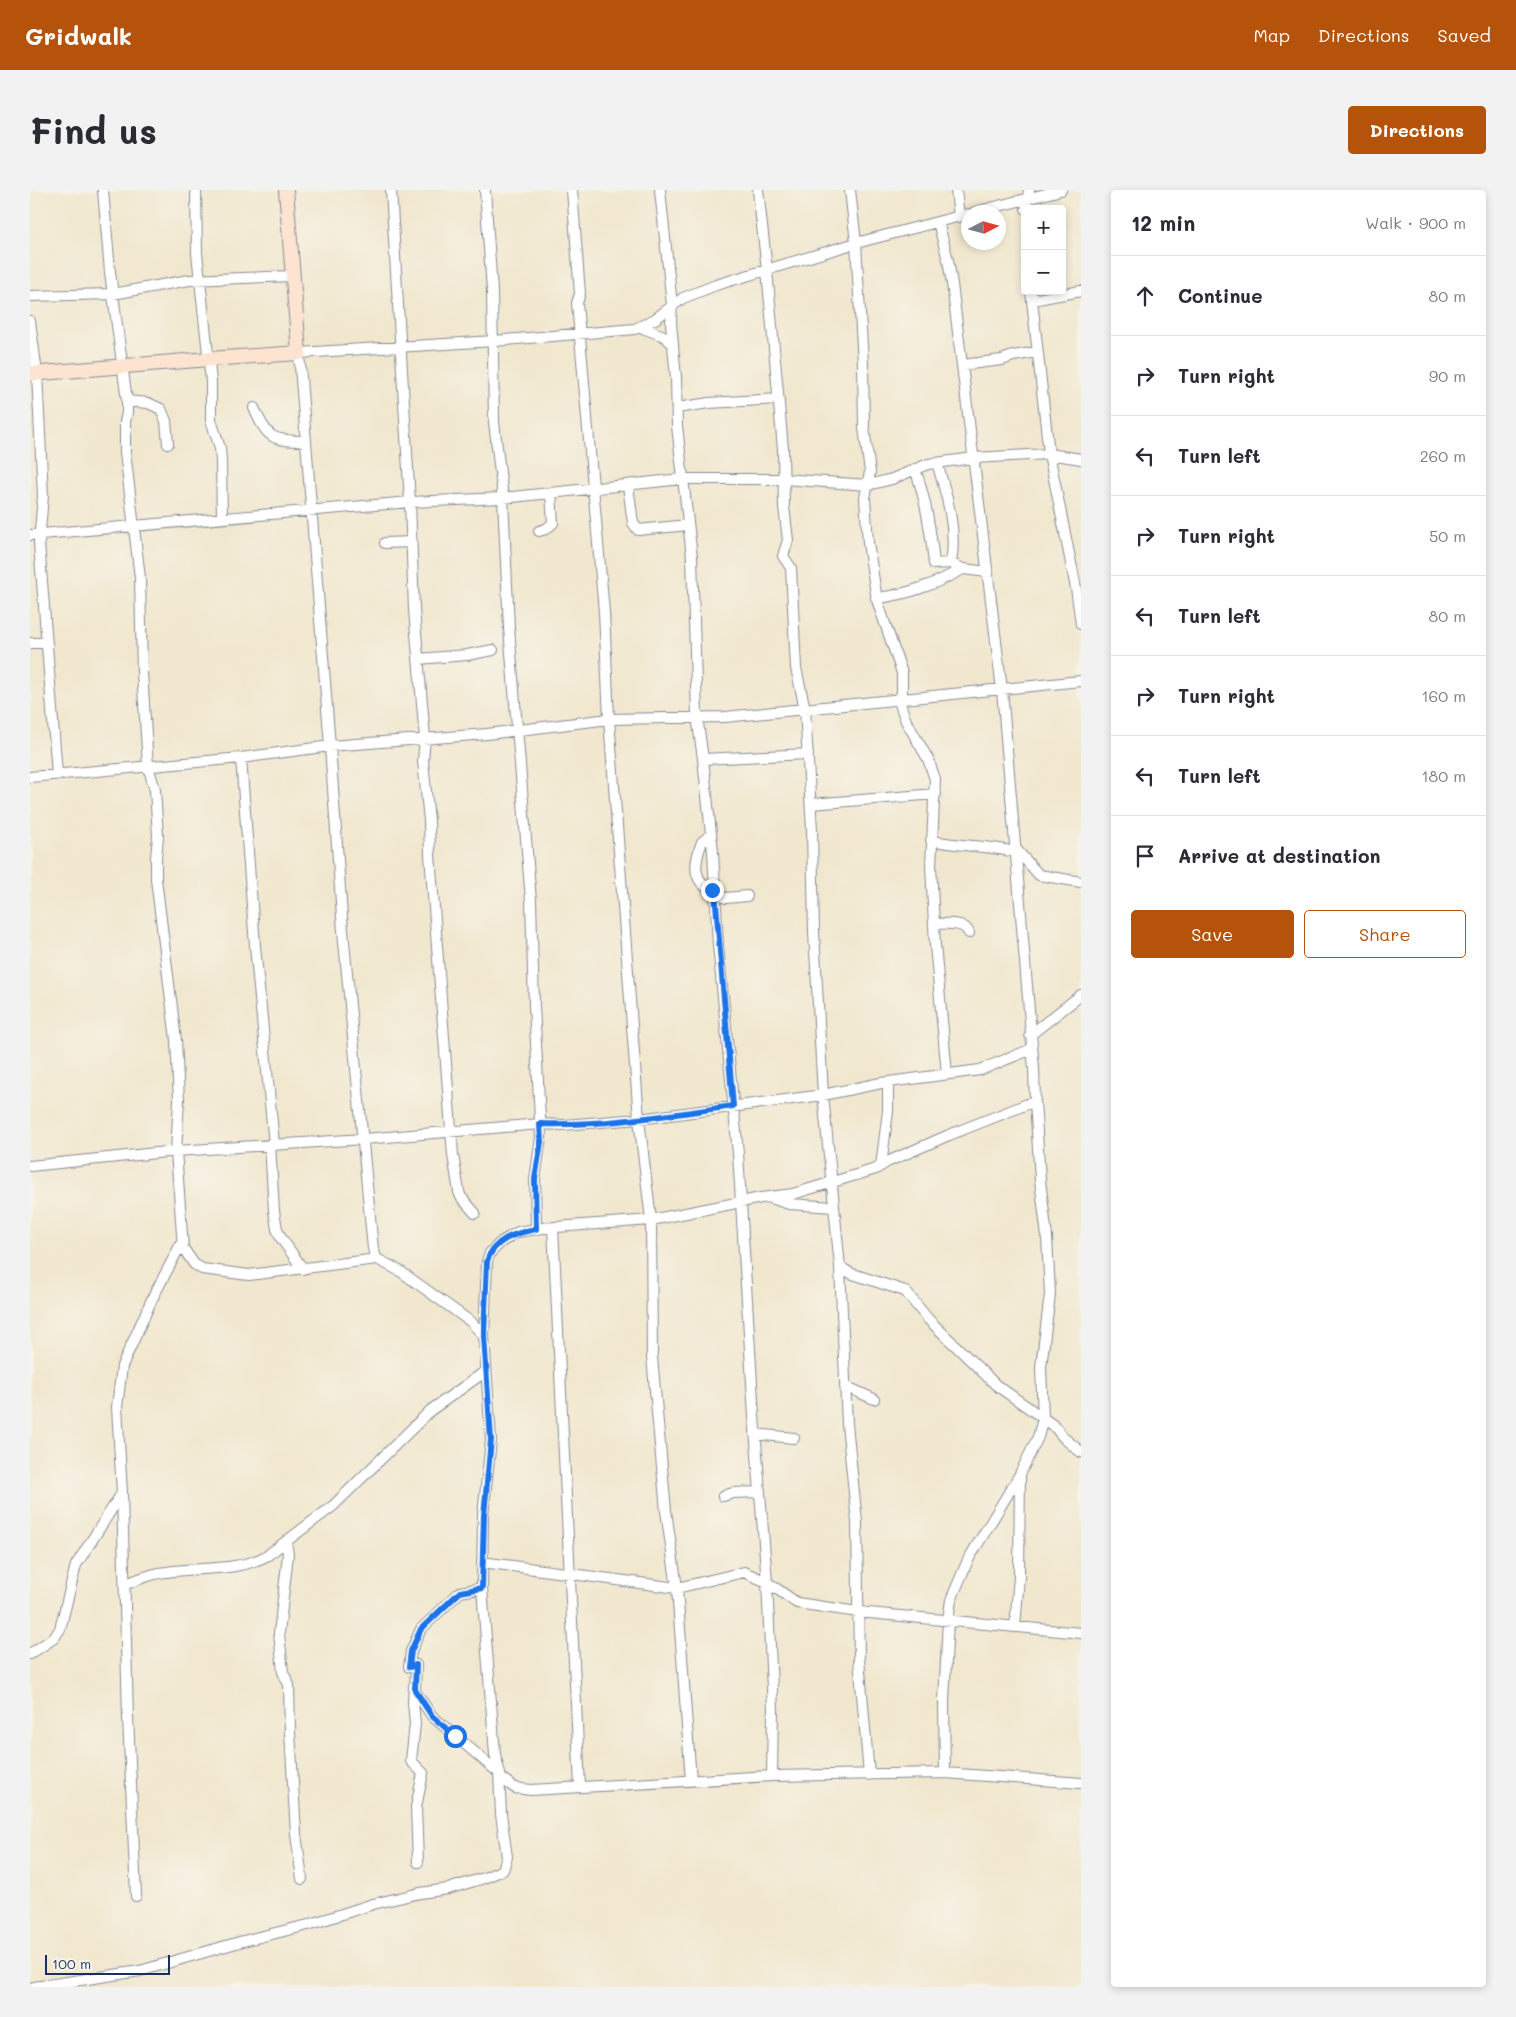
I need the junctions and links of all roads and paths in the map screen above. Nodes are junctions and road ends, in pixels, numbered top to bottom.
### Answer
1 (103, 190) edge
2 (196, 190) edge
3 (286, 190) edge
4 (390, 190) edge
5 (485, 190) edge
6 (572, 190) edge
7 (660, 190) edge
8 (758, 190) edge
9 (850, 190) edge
10 (956, 190) edge
11 (1061, 190) edge
12 (1027, 199) edge
13 (1003, 205) edge
14 (961, 206) edge
15 (961, 216) edge
16 (938, 222) junction
17 (856, 242) junction
18 (767, 270) junction
19 (292, 276) junction
20 (199, 281) junction
21 (1081, 291) edge
22 (113, 294) junction
23 (30, 296) edge
24 (1031, 296) edge
25 (672, 305) junction
26 (30, 321) edge
27 (640, 327) junction
28 (580, 333) junction
29 (494, 341) junction
30 (673, 344) junction
31 (400, 346) junction
32 (1037, 352) junction
33 (298, 353) junction
34 (209, 358) junction
35 (962, 365) junction
36 (123, 366) junction
37 (33, 374) edge
38 (779, 399) junction
39 (127, 401) junction
40 (254, 408) dead end
41 (678, 408) junction
42 (305, 441) junction
43 (168, 444) dead end
44 (1048, 454) junction
45 (974, 458) junction
46 (1081, 459) edge
47 (937, 463) junction
48 (915, 470) junction
49 (783, 478) junction
50 (682, 479) junction
51 (868, 485) junction
52 (628, 486) junction
53 (594, 490) junction
54 (551, 494) junction
55 (503, 498) junction
56 (410, 502) junction
57 (310, 511) junction
58 (222, 517) junction
59 (134, 525) junction
60 (688, 525) junction
61 (539, 531) dead end
62 (35, 535) edge
63 (412, 542) junction
64 (385, 543) dead end
65 (951, 563) junction
66 (963, 569) junction
67 (988, 572) junction
68 (876, 598) junction
69 (1081, 624) edge
70 (30, 643) edge
71 (47, 643) junction
72 (493, 650) dead end
73 (418, 659) junction
74 (1081, 681) edge
75 (1002, 690) junction
76 (898, 698) junction
77 (805, 709) junction
78 (697, 716) junction
79 (609, 719) junction
80 (517, 731) junction
81 (425, 738) junction
82 (330, 746) junction
83 (808, 754) junction
84 (241, 758) junction
85 (703, 759) junction
86 (148, 766) junction
87 (57, 774) junction
88 (30, 777) edge
89 (936, 794) junction
90 (811, 804) junction
91 (711, 835) junction
92 (931, 840) junction
93 (1015, 850) junction
94 (1081, 882) edge
95 (715, 892) junction
96 (748, 896) dead end
97 (934, 924) junction
98 (969, 933) dead end
99 (1081, 995) edge
100 (1030, 1035) junction
101 (1032, 1049) junction
102 (947, 1074) junction
103 (888, 1082) junction
104 (823, 1094) junction
105 (1034, 1101) junction
106 (733, 1106) junction
107 (639, 1119) junction
108 (540, 1124) junction
109 (451, 1131) junction
110 (364, 1139) junction
111 (272, 1144) junction
112 (176, 1151) junction
113 (30, 1166) edge
114 (881, 1166) junction
115 (831, 1183) junction
116 (768, 1197) junction
117 (741, 1202) junction
118 (834, 1207) junction
119 (475, 1213) dead end
120 (651, 1220) junction
121 (553, 1227) junction
122 (536, 1229) junction
123 (182, 1242) junction
124 (377, 1259) junction
125 (840, 1267) junction
126 (304, 1269) junction
127 (484, 1336) junction
128 (486, 1371) junction
129 (845, 1386) junction
130 (874, 1399) dead end
131 (1044, 1418) junction
132 (755, 1434) junction
133 (794, 1438) dead end
134 (1081, 1452) edge
135 (1020, 1474) junction
136 (759, 1492) junction
137 (122, 1493) junction
138 (723, 1496) dead end
139 (286, 1541) junction
140 (482, 1562) junction
141 (569, 1572) junction
142 (767, 1582) junction
143 (126, 1584) junction
144 (482, 1588) junction
145 (677, 1588) junction
146 (858, 1612) junction
147 (948, 1620) junction
148 (1015, 1627) junction
149 (1081, 1633) edge
150 (30, 1654) edge
151 (416, 1665) junction
152 (945, 1772) junction
153 (499, 1774) junction
154 (869, 1774) junction
155 (772, 1776) junction
156 (691, 1781) junction
157 (1081, 1783) edge
158 (580, 1787) junction
159 (418, 1862) dead end
160 (302, 1880) dead end
161 (136, 1896) dead end
162 (34, 1987) edge

1 - 22 street
2 - 20 street
3 - 19 street
4 - 31 street
5 - 29 street
6 - 28 street
7 - 25 street
8 - 18 street
9 - 17 street
10 - 14 street
11 - 12 street
12 - 13 street
15 - 16 street
16 - 17 street
16 - 35 street
17 - 18 street
17 - 51 street
18 - 25 street
18 - 38 street
19 - 20 street
19 - 33 street
20 - 22 street
20 - 34 street
21 - 24 street
22 - 23 street
22 - 36 street
24 - 32 street
25 - 27 street
25 - 30 street
26 - 37 street
27 - 28 street
27 - 30 street
28 - 29 street
28 - 53 street
29 - 31 street
29 - 55 street
30 - 41 street
31 - 33 street
31 - 56 street
32 - 35 street
32 - 44 street
33 - 34 street
33 - 42 street
34 - 36 street
34 - 58 street
35 - 45 street
36 - 37 street
36 - 39 street
37 - 62 street
38 - 41 street
38 - 49 street
39 - 43 street
39 - 59 street
40 - 42 street
41 - 50 street
42 - 57 street
44 - 45 street
44 - 46 street
44 - 69 street
45 - 47 street
45 - 67 street
47 - 48 street
47 - 65 street
48 - 51 street
48 - 65 street
49 - 50 street
49 - 51 street
49 - 77 street
50 - 52 street
50 - 60 street
51 - 68 street
52 - 53 street
52 - 60 street
53 - 54 street
53 - 79 street
54 - 55 street
54 - 61 street
55 - 56 street
55 - 80 street
56 - 57 street
56 - 63 street
57 - 58 street
57 - 82 street
58 - 59 street
59 - 62 street
59 - 86 street
60 - 78 street
62 - 71 street
63 - 64 street
63 - 73 street
65 - 66 street
66 - 67 street
66 - 68 street
67 - 75 street
68 - 76 street
70 - 71 street
71 - 87 street
72 - 73 street
73 - 81 street
74 - 75 street
75 - 76 street
75 - 93 street
76 - 77 street
76 - 89 street
77 - 78 street
77 - 83 street
78 - 79 street
78 - 85 street
79 - 80 street
79 - 107 street
80 - 81 street
80 - 108 street
81 - 82 street
81 - 109 street
82 - 84 street
82 - 110 street
83 - 85 street
83 - 90 street
84 - 86 street
84 - 111 street
85 - 91 street
86 - 87 street
86 - 112 street
87 - 88 street
89 - 90 street
89 - 92 street
90 - 104 street
91 - 95 street
91 - 95 street
92 - 93 street
92 - 97 street
93 - 94 street
93 - 100 street
95 - 96 street
95 - 106 street
97 - 98 street
97 - 102 street
99 - 100 street
100 - 101 street
101 - 102 street
101 - 105 street
102 - 103 street
103 - 104 street
103 - 114 street
104 - 106 street
104 - 115 street
105 - 114 street
105 - 131 street
106 - 107 street
106 - 117 street
107 - 108 street
107 - 120 street
108 - 109 street
108 - 122 street
109 - 110 street
109 - 119 street
110 - 111 street
110 - 124 street
111 - 112 street
111 - 126 street
112 - 113 street
112 - 123 street
114 - 115 street
115 - 116 street
115 - 118 street
116 - 117 street
116 - 118 street
117 - 120 street
117 - 132 street
118 - 125 street
120 - 121 street
120 - 145 street
121 - 122 street
121 - 141 street
122 - 127 street
123 - 126 street
123 - 137 street
124 - 126 street
124 - 127 street
125 - 129 street
125 - 131 street
127 - 128 street
128 - 139 street
128 - 140 street
129 - 130 street
129 - 146 street
131 - 134 street
131 - 135 street
132 - 133 street
132 - 136 street
135 - 147 street
135 - 148 street
136 - 138 street
136 - 142 street
137 - 143 street
137 - 150 street
139 - 143 street
139 - 160 street
140 - 141 street
140 - 144 street
141 - 145 street
141 - 158 street
142 - 145 street
142 - 146 street
142 - 155 street
143 - 161 street
144 - 151 street
144 - 153 street
145 - 156 street
146 - 147 street
146 - 154 street
147 - 148 street
147 - 152 street
148 - 149 street
151 - 153 street
151 - 159 street
152 - 154 street
152 - 157 street
153 - 158 street
153 - 162 street
154 - 155 street
155 - 156 street
156 - 158 street

